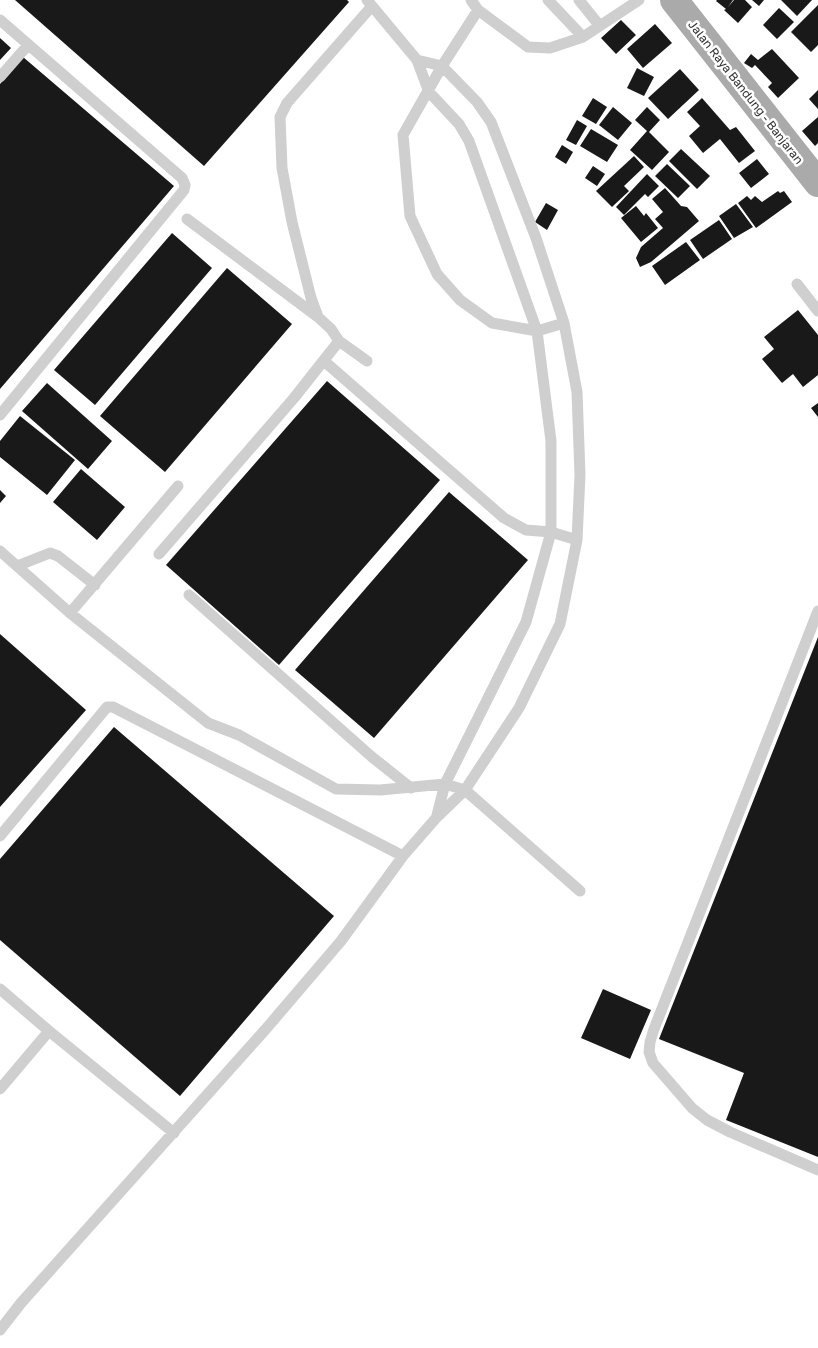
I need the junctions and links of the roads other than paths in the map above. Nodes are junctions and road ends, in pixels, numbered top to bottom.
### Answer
1 (470, 0) edge
2 (548, 0) edge
3 (579, 0) edge
4 (639, 0) edge
5 (674, 0) edge
6 (370, 3) edge
7 (478, 10) junction
8 (0, 20) edge
9 (599, 26) junction
10 (583, 37) junction
11 (28, 44) junction
12 (417, 60) junction
13 (442, 66) junction
14 (0, 78) edge
15 (428, 92) junction
16 (818, 183) edge
17 (186, 218) dead end
18 (797, 284) dead end
19 (818, 312) edge
20 (318, 317) junction
21 (564, 323) junction
22 (537, 332) junction
23 (339, 341) junction
24 (324, 361) junction
25 (367, 361) dead end
26 (0, 414) edge
27 (178, 486) dead end
28 (551, 532) junction
29 (577, 540) junction
30 (0, 551) edge
31 (159, 554) dead end
32 (17, 566) junction
33 (94, 585) junction
34 (189, 594) dead end
35 (818, 611) edge
36 (70, 613) junction
37 (445, 784) junction
38 (411, 788) junction
39 (465, 790) junction
40 (437, 817) junction
41 (0, 836) edge
42 (403, 856) junction
43 (580, 891) dead end
44 (0, 989) edge
45 (49, 1031) junction
46 (0, 1088) edge
47 (174, 1133) junction
48 (818, 1170) edge
49 (0, 1330) edge

1 - 7 lane
2 - 10 lane
3 - 9 lane
4 - 9 lane
5 - 16 main road, Jalan Raya Bandung - Banjaran
6 - 12 lane
6 - 20 lane
7 - 10 lane
7 - 13 lane
8 - 11 lane
9 - 10 lane
11 - 14 lane
11 - 26 lane
12 - 13 lane
12 - 15 lane
13 - 15 lane
13 - 21 lane
15 - 22 lane
15 - 22 lane
17 - 20 lane
18 - 19 lane
20 - 23 lane
21 - 22 lane
21 - 29 lane
22 - 28 lane
23 - 24 lane
23 - 25 lane
24 - 28 lane
24 - 31 lane
27 - 33 lane
28 - 29 lane
28 - 37 lane
29 - 39 lane
30 - 32 lane
32 - 33 lane
32 - 36 lane
33 - 36 lane
34 - 38 lane
35 - 48 lane
36 - 38 lane
37 - 38 lane
37 - 39 lane
37 - 40 lane
39 - 40 lane
39 - 43 lane
40 - 42 lane
41 - 42 lane
42 - 47 lane
44 - 45 lane
45 - 46 lane
45 - 47 lane
47 - 49 lane

